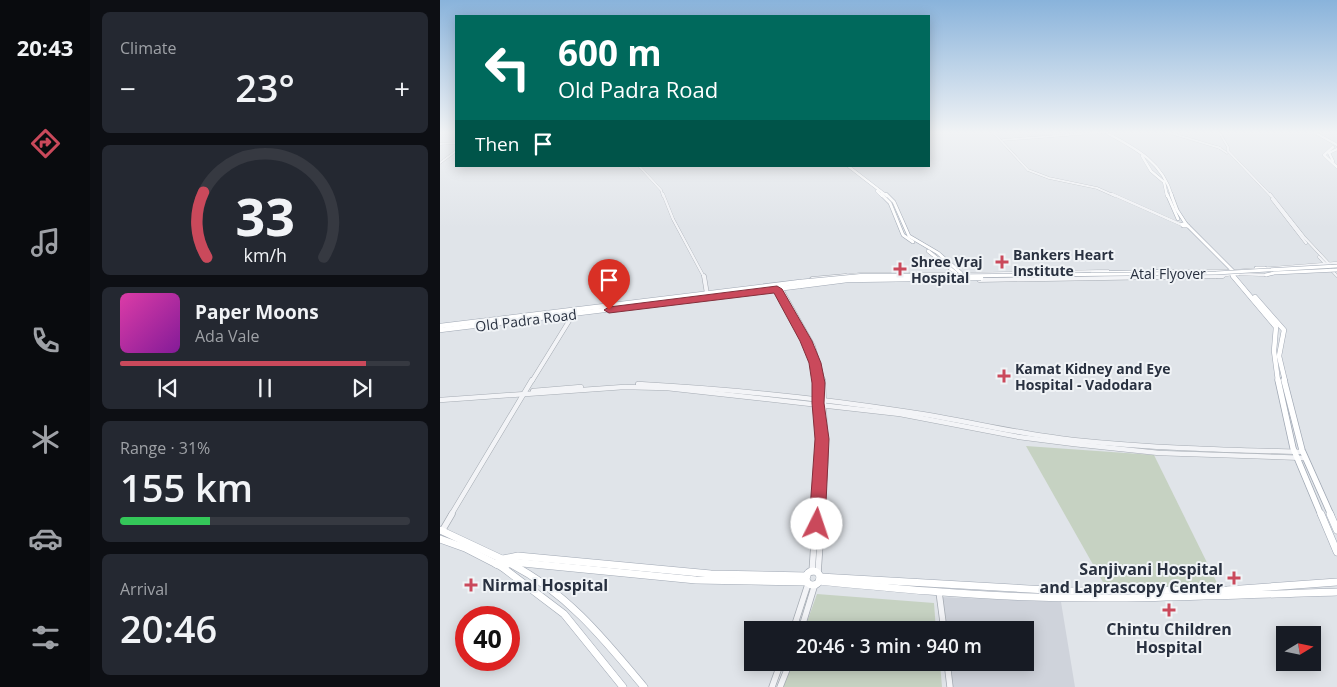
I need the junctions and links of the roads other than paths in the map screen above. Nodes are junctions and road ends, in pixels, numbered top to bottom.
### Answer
1 (1023, 164) edge
2 (1025, 164) edge
3 (1148, 164) edge
4 (1157, 164) edge
5 (1239, 164) edge
6 (1241, 164) edge
7 (642, 167) edge
8 (847, 167) edge
9 (1129, 200) junction
10 (1176, 217) junction
11 (1170, 218) junction
12 (1184, 225) junction
13 (1327, 263) junction
14 (1256, 268) junction
15 (1336, 268) edge
16 (1170, 271) junction
17 (1233, 273) junction
18 (1088, 274) junction
19 (1266, 275) junction
20 (958, 276) junction
21 (1337, 276) edge
22 (800, 284) junction
23 (791, 285) junction
24 (779, 289) junction
25 (707, 294) junction
26 (575, 311) junction
27 (440, 326) edge
28 (440, 330) edge
29 (526, 392) junction
30 (440, 400) edge
31 (818, 402) junction
32 (825, 403) junction
33 (1303, 452) junction
34 (1295, 454) junction
35 (1305, 458) junction
36 (1337, 530) edge
37 (441, 531) edge
38 (440, 539) edge
39 (1337, 552) edge
40 (506, 561) junction
41 (499, 566) junction
42 (813, 579) junction
43 (1337, 582) edge
44 (939, 592) junction
45 (1337, 592) edge
46 (797, 621) edge
47 (803, 621) edge
48 (943, 621) edge
49 (781, 671) edge
50 (784, 671) edge
51 (948, 671) edge
52 (623, 687) edge
53 (644, 687) edge
54 (772, 687) edge
55 (780, 687) edge
56 (950, 687) edge

1 - 9 street
2 - 9 street
3 - 10 main road
4 - 12 main road
5 - 13 street
6 - 13 street
7 - 25 street
8 - 20 main road
9 - 11 street
9 - 12 street
10 - 11 main road
10 - 12 main road
11 - 12 street
12 - 17 main road
13 - 14 street
13 - 15 street
13 - 15 street
14 - 15 main road, bridge
14 - 17 street
15 - 18 main road, Atal Flyover, bridge
15 - 19 street
15 - 19 main road, bridge
15 - 21 street
15 - 22 main road, Atal Flyover, bridge
16 - 17 street
16 - 18 main road, bridge
16 - 20 street
17 - 19 street
17 - 20 street
17 - 33 main road
17 - 34 main road
18 - 22 main road, Atal Flyover, bridge
20 - 23 street
20 - 23 street
22 - 23 main road, Atal Flyover
23 - 24 main road, Old Padra Road
23 - 25 main road, Old Padra Road
24 - 26 main road, Old Padra Road
24 - 31 street
24 - 32 street
25 - 26 main road, Old Padra Road
26 - 27 main road, Old Padra Road
26 - 28 main road, Old Padra Road
26 - 29 street
29 - 30 street
29 - 31 street
29 - 37 street
31 - 32 street
31 - 42 street
32 - 34 street
32 - 42 street
33 - 34 street
33 - 35 main road
34 - 35 street
34 - 39 main road
35 - 36 main road
37 - 40 main road
38 - 41 main road
40 - 41 main road
40 - 42 main road
40 - 53 main road
41 - 52 main road
42 - 43 main road
42 - 44 main road
42 - 46 street
42 - 47 street
44 - 45 main road
44 - 48 street
49 - 54 street
50 - 55 street
51 - 56 street

